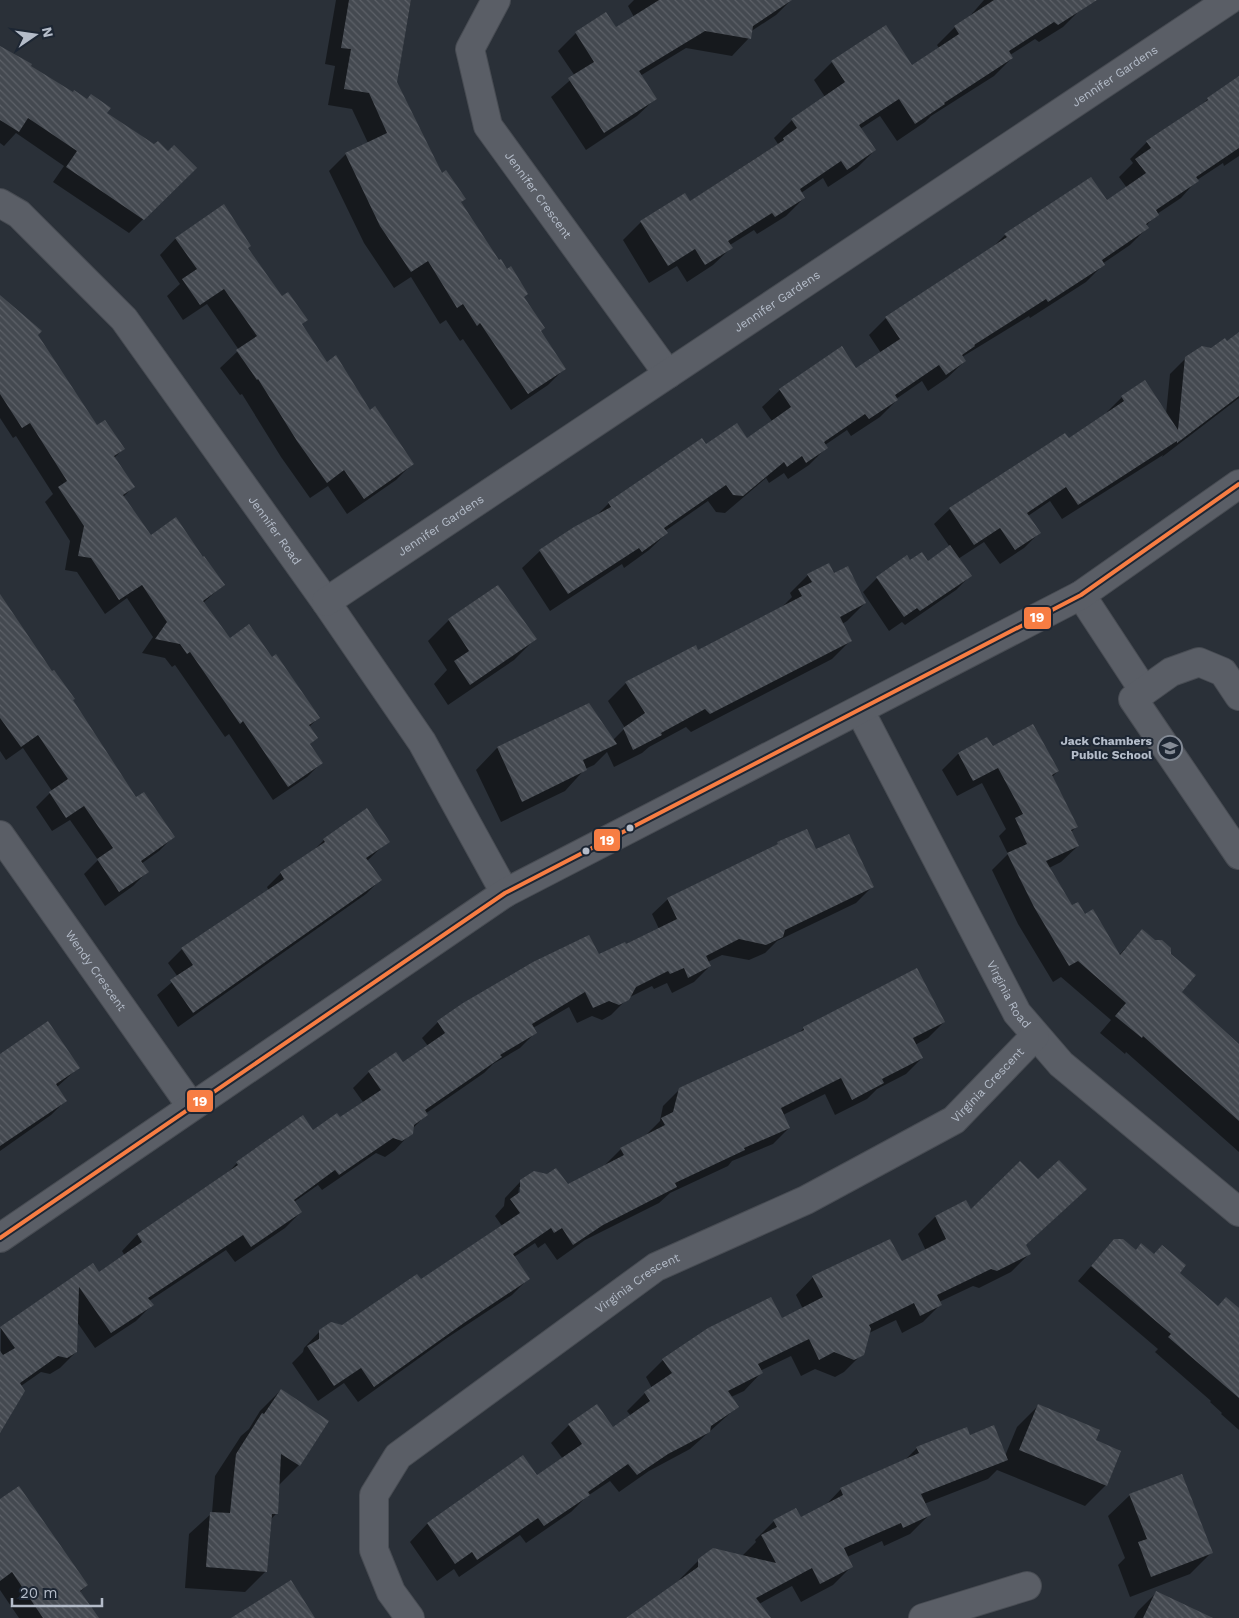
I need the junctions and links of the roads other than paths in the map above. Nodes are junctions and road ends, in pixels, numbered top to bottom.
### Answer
1 (496, 0) edge
2 (1229, 0) edge
3 (0, 203) edge
4 (668, 374) junction
5 (1239, 484) edge
6 (1080, 595) junction
7 (326, 602) junction
8 (1144, 691) junction
9 (1239, 696) edge
10 (860, 711) junction
11 (0, 835) edge
12 (1239, 855) edge
13 (505, 893) junction
14 (1035, 1036) junction
15 (191, 1106) junction
16 (1239, 1212) edge
17 (0, 1238) edge
18 (1027, 1586) dead end
19 (410, 1618) edge
20 (923, 1618) edge

1 - 4 street, Jennifer Crescent
2 - 4 street, Jennifer Gardens
3 - 7 street, Jennifer Road
4 - 7 street, Jennifer Gardens
5 - 6 street
6 - 8 street
6 - 10 street
7 - 13 street, Jennifer Road
8 - 9 street
8 - 12 street
10 - 13 street
10 - 14 street, Virginia Road
11 - 15 street, Wendy Crescent
13 - 15 street
14 - 16 street, Virginia Road
14 - 19 street, Virginia Crescent
15 - 17 street
18 - 20 street

